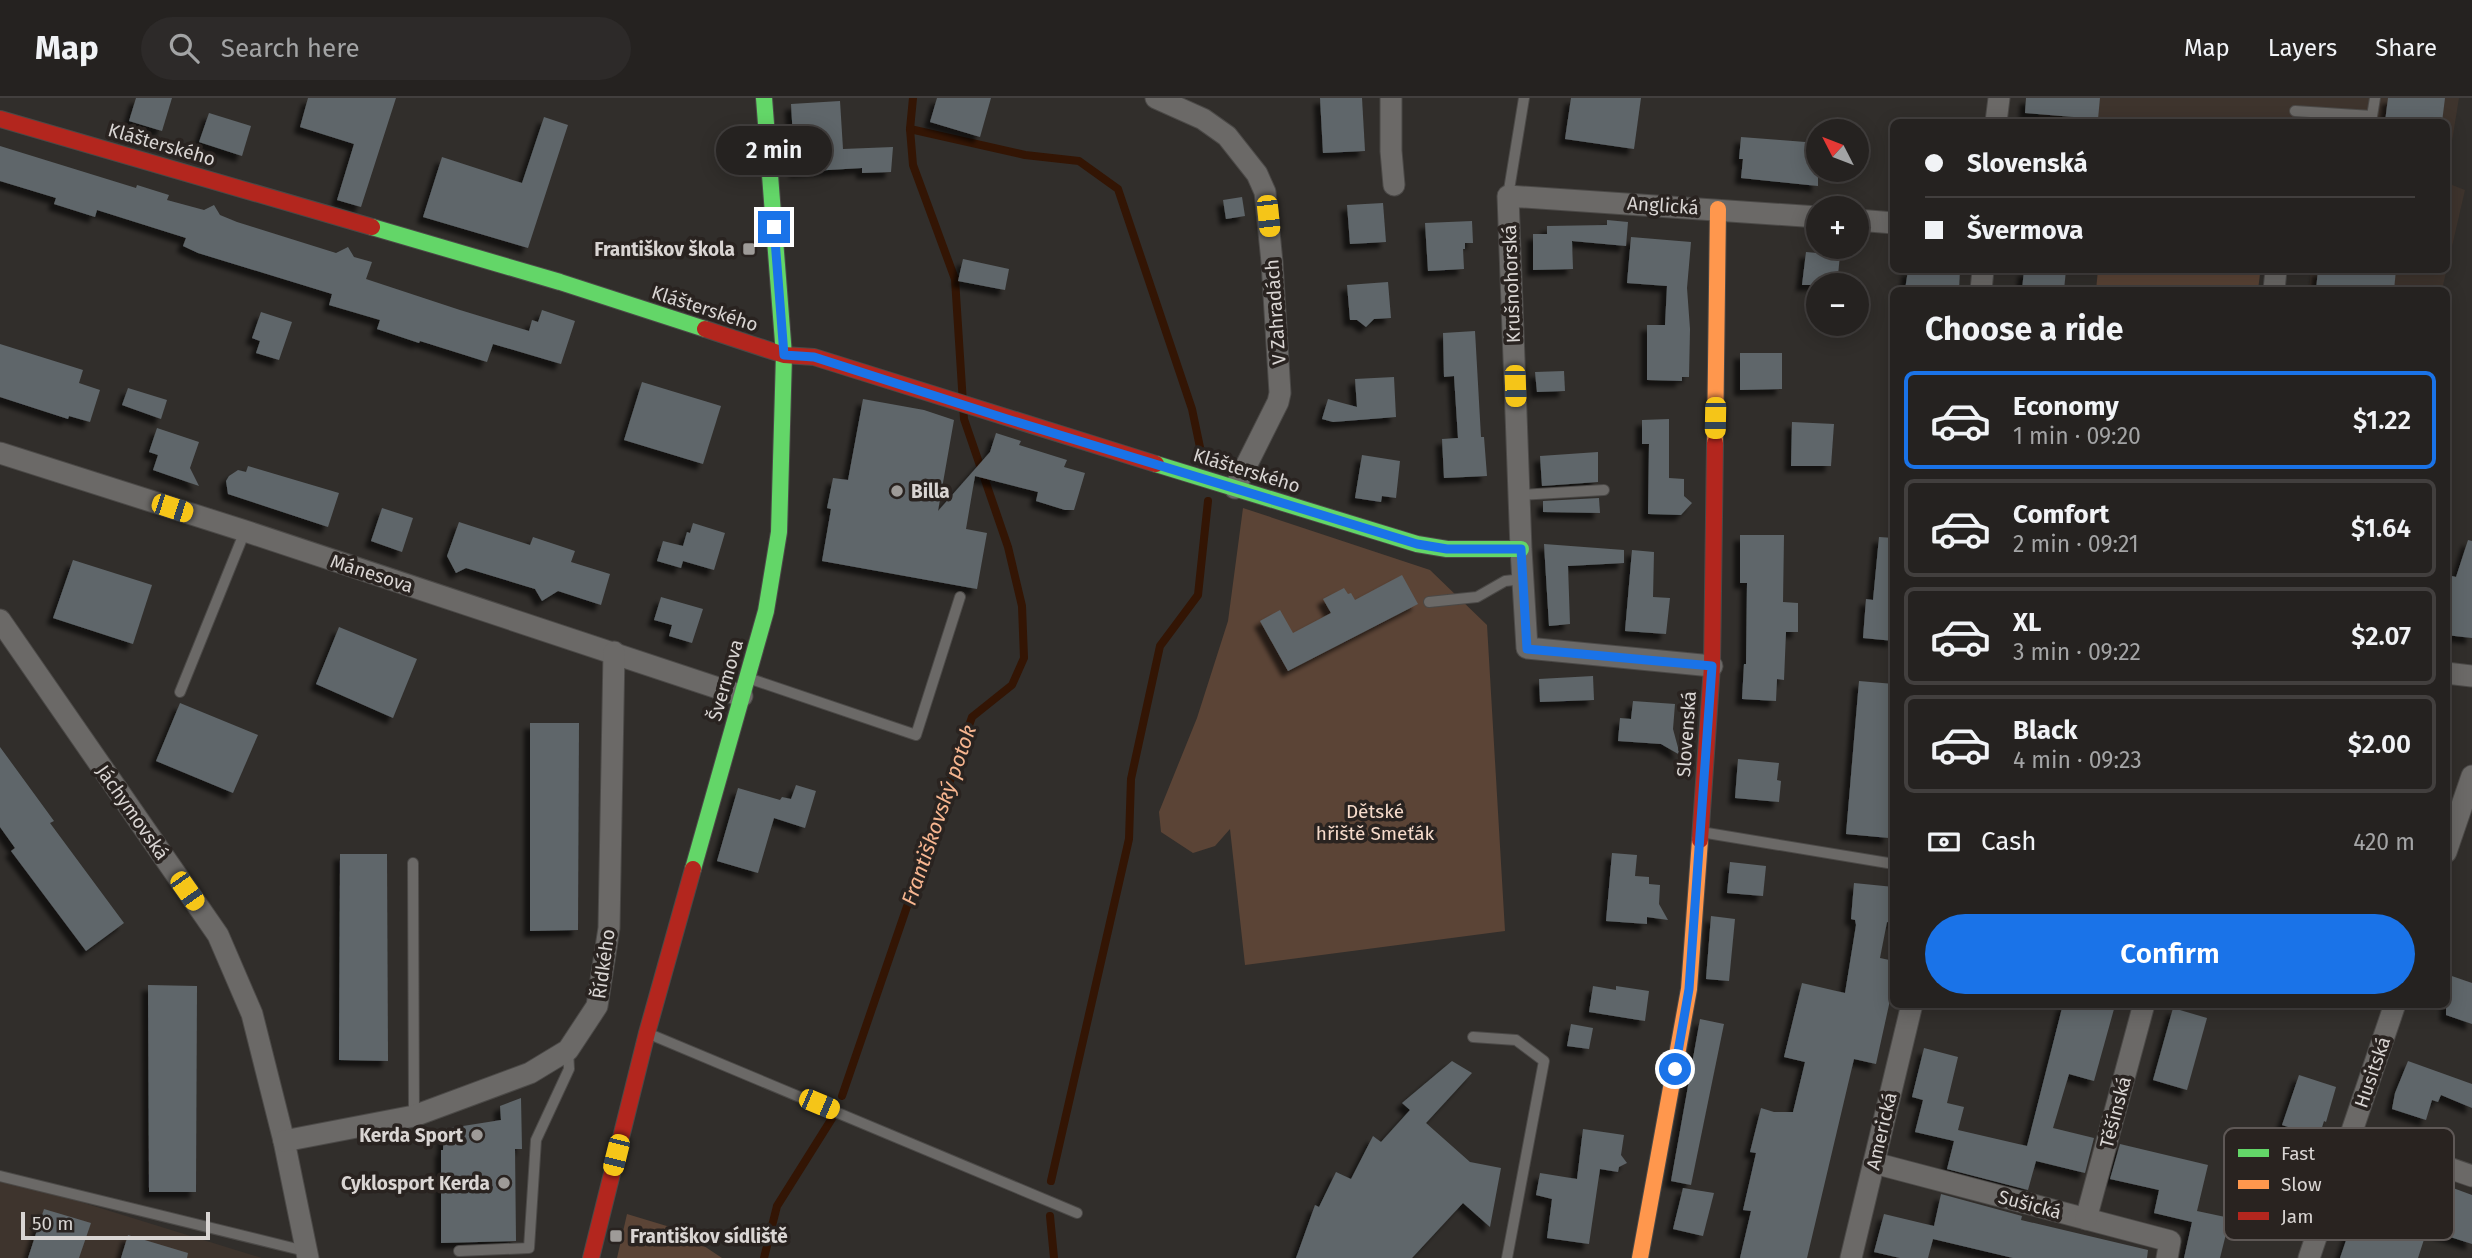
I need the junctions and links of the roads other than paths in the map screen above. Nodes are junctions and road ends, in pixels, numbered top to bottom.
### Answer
1 (764, 98) edge
2 (1156, 98) edge
3 (1391, 98) edge
4 (1524, 98) edge
5 (1999, 98) edge
6 (2375, 98) edge
7 (2295, 111) dead end
8 (0, 119) edge
9 (1996, 119) edge
10 (1394, 185) dead end
11 (1508, 196) junction
12 (1718, 209) junction
13 (1806, 216) edge
14 (1869, 221) edge
15 (1890, 223) edge
16 (784, 355) junction
17 (0, 453) edge
18 (1235, 488) junction
19 (1604, 490) dead end
20 (1519, 495) junction
21 (245, 531) junction
22 (1521, 549) junction
23 (1523, 579) junction
24 (960, 597) dead end
25 (1429, 601) dead end
26 (0, 620) edge
27 (614, 652) junction
28 (1712, 666) junction
29 (2450, 673) edge
30 (2472, 676) edge
31 (745, 687) junction
32 (180, 692) dead end
33 (2472, 776) edge
34 (1701, 832) junction
35 (2450, 840) edge
36 (413, 863) dead end
37 (1890, 863) edge
38 (1911, 1008) edge
39 (2143, 1008) edge
40 (2394, 1008) edge
41 (647, 1033) junction
42 (1473, 1037) dead end
43 (568, 1050) junction
44 (414, 1116) junction
45 (2353, 1128) edge
46 (284, 1141) junction
47 (1874, 1163) junction
48 (2454, 1171) edge
49 (0, 1175) edge
50 (2472, 1177) edge
51 (1077, 1213) dead end
52 (2086, 1219) junction
53 (2315, 1240) edge
54 (460, 1251) dead end
55 (307, 1255) edge
56 (591, 1258) edge
57 (1507, 1258) edge
58 (1640, 1258) edge
59 (1851, 1258) edge
60 (2167, 1258) edge
61 (2309, 1258) edge

1 - 16 street, Švermova
2 - 18 street, V Zahradách
3 - 10 street
4 - 11 lane
5 - 9 street
6 - 7 lane
8 - 16 street, Klášterského
11 - 12 street, Anglická
11 - 20 street, Krušnohorská
12 - 13 street, Anglická
12 - 28 street, Slovenská
14 - 15 street
16 - 18 street, Klášterského
16 - 31 street, Švermova
17 - 21 street, Mánesova
18 - 22 street, Klášterského
19 - 20 lane
20 - 22 street, Krušnohorská
21 - 27 street, Mánesova
21 - 32 lane
22 - 23 street, Krušnohorská
23 - 25 lane
23 - 28 street, Krušnohorská
24 - 31 lane
26 - 46 street, Jáchymovská
27 - 31 street, Mánesova
27 - 43 street, Řídkého
28 - 34 street, Slovenská
29 - 30 street
31 - 41 street, Švermova
33 - 35 street
34 - 37 lane
34 - 58 street, Slovenská
36 - 44 lane
38 - 47 street, Americká
39 - 52 street, Těšínská
40 - 45 street, Husitská
41 - 51 lane
41 - 56 street, Švermova
42 - 57 lane
43 - 44 street, Řídkého
43 - 54 lane
44 - 46 street, Řídkého
46 - 55 street, Jáchymovská
47 - 52 street, Sušická
47 - 59 street, Americká
48 - 50 street
49 - 55 lane
52 - 60 street, Sušická
53 - 61 street, Husitská

